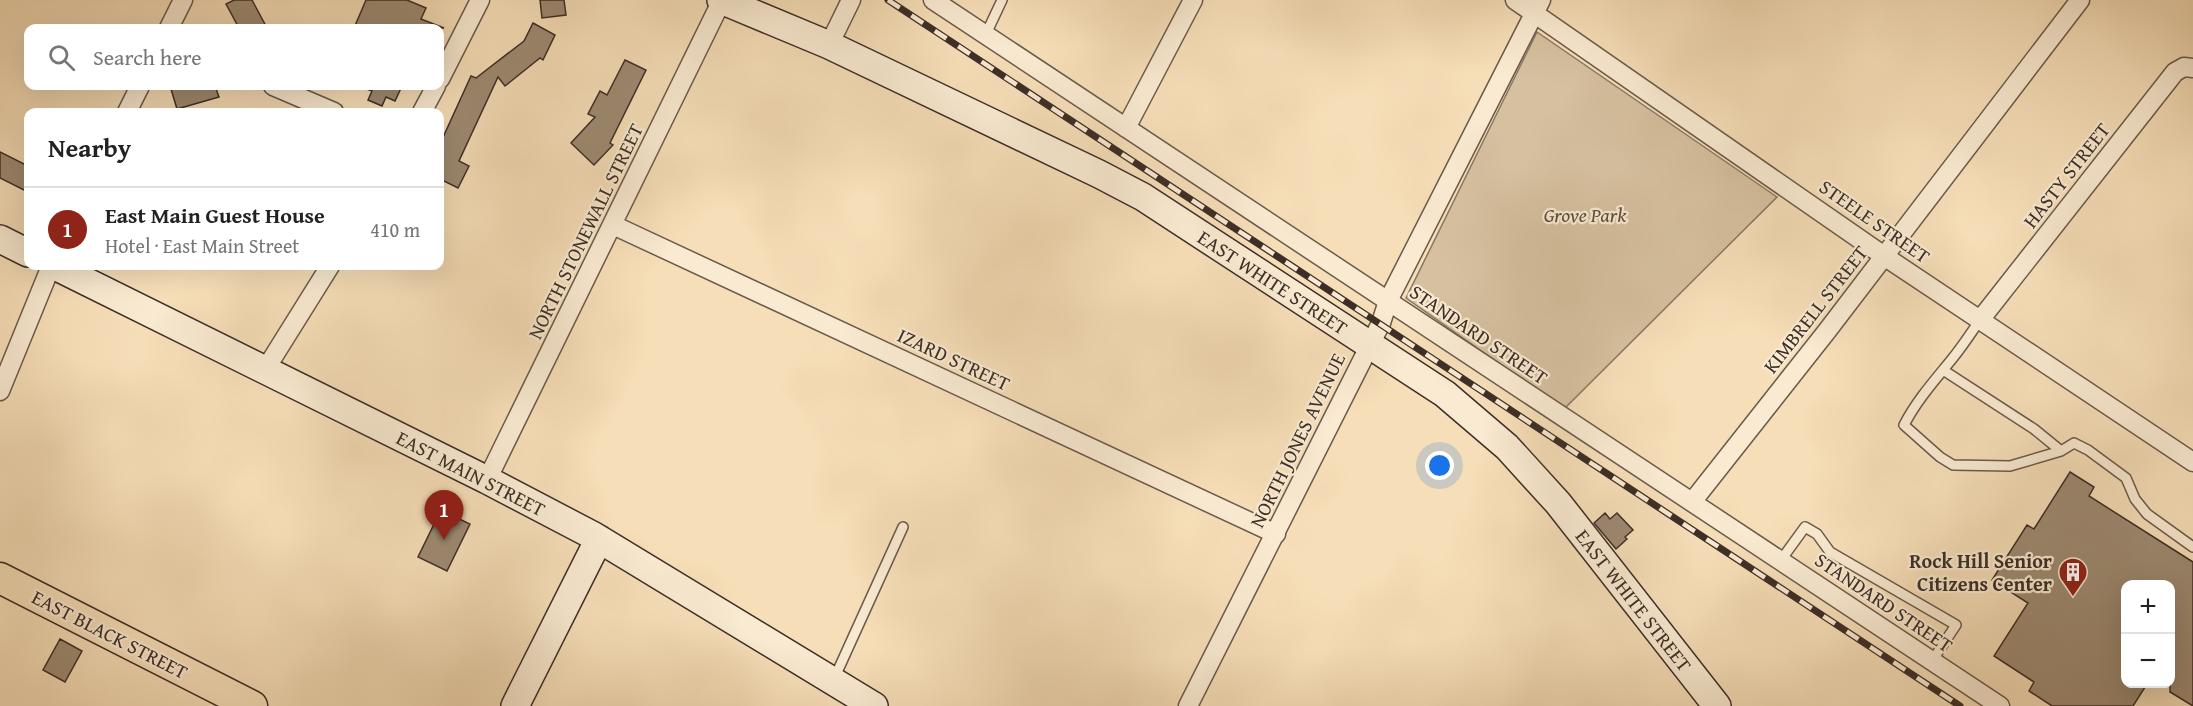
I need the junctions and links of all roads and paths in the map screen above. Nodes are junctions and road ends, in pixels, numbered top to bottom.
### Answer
1 (183, 0) edge
2 (480, 0) edge
3 (722, 0) edge
4 (851, 0) edge
5 (933, 0) edge
6 (1002, 0) edge
7 (1193, 0) edge
8 (1515, 0) edge
9 (2078, 1) edge
10 (1538, 7) edge
11 (171, 24) edge
12 (986, 34) junction
13 (829, 45) junction
14 (2193, 68) edge
15 (444, 71) edge
16 (138, 90) edge
17 (282, 90) edge
18 (434, 90) edge
19 (129, 108) edge
20 (325, 108) edge
21 (424, 108) edge
22 (1126, 129) junction
23 (613, 225) junction
24 (0, 239) edge
25 (24, 251) edge
26 (1884, 256) junction
27 (51, 270) edge
28 (61, 270) edge
29 (328, 270) edge
30 (1388, 301) junction
31 (1980, 320) junction
32 (1370, 345) junction
33 (266, 370) junction
34 (1943, 370) junction
35 (0, 391) edge
36 (2061, 451) junction
37 (2193, 462) edge
38 (487, 480) junction
39 (1692, 502) junction
40 (903, 527) dead end
41 (1276, 534) junction
42 (599, 539) junction
43 (2193, 547) edge
44 (1781, 560) junction
45 (0, 578) edge
46 (1932, 662) junction
47 (833, 681) junction
48 (252, 706) edge
49 (515, 706) edge
50 (874, 706) edge
51 (1188, 706) edge
52 (1717, 706) edge
53 (2000, 706) edge

1 - 11 street
2 - 15 street
3 - 13 street, EAST WHITE STREET
3 - 23 street, NORTH STONEWALL STREET
4 - 13 street
5 - 12 street, STANDARD STREET
6 - 12 lane
7 - 22 street
8 - 10 street, STEELE STREET
9 - 26 street, KIMBRELL STREET
10 - 26 street, STEELE STREET
10 - 30 street, NORTH JONES AVENUE
12 - 22 street, STANDARD STREET
13 - 32 street, EAST WHITE STREET
14 - 31 street, HASTY STREET
16 - 19 street
17 - 20 street
18 - 21 street
22 - 30 street, STANDARD STREET
23 - 38 street, NORTH STONEWALL STREET
23 - 41 street, IZARD STREET
24 - 25 street
26 - 31 street, STEELE STREET
26 - 39 street, KIMBRELL STREET
27 - 35 street
28 - 33 street, EAST MAIN STREET
29 - 33 street
30 - 32 street, NORTH JONES AVENUE
30 - 39 street, STANDARD STREET
31 - 34 lane
31 - 37 street, STEELE STREET
32 - 41 street, NORTH JONES AVENUE
32 - 52 street, EAST WHITE STREET
33 - 38 street, EAST MAIN STREET
34 - 36 lane
34 - 36 lane
36 - 43 lane
38 - 42 street, EAST MAIN STREET
39 - 44 street, STANDARD STREET
40 - 47 lane
41 - 51 street, NORTH JONES AVENUE
42 - 47 street, EAST MAIN STREET
42 - 49 street
44 - 46 street, STANDARD STREET
44 - 46 lane
45 - 48 main road, EAST BLACK STREET
46 - 53 street, STANDARD STREET
47 - 50 street, EAST MAIN STREET

